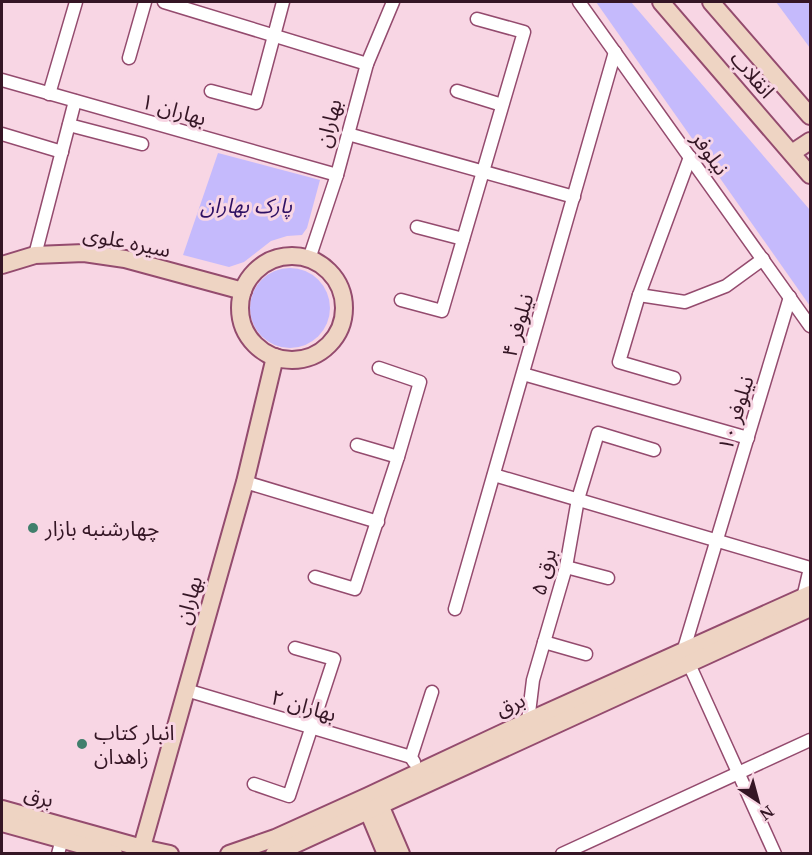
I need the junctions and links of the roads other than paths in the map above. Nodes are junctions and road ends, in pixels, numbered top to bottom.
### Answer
1 (76, 2) edge
2 (145, 2) edge
3 (164, 2) edge
4 (283, 2) edge
5 (393, 2) edge
6 (579, 2) edge
7 (661, 2) edge
8 (711, 2) edge
9 (477, 19) dead end
10 (274, 35) junction
11 (615, 52) junction
12 (129, 58) dead end
13 (368, 64) junction
14 (2, 80) edge
15 (211, 91) dead end
16 (457, 91) dead end
17 (49, 94) junction
18 (75, 101) junction
19 (502, 105) junction
20 (810, 116) edge
21 (69, 125) junction
22 (2, 134) edge
23 (348, 134) junction
24 (810, 141) edge
25 (142, 144) dead end
26 (62, 152) junction
27 (792, 153) junction
28 (690, 157) junction
29 (483, 171) junction
30 (337, 175) junction
31 (810, 176) edge
32 (574, 197) junction
33 (417, 227) dead end
34 (463, 239) junction
35 (35, 255) junction
36 (309, 259) junction
37 (763, 259) junction
38 (2, 265) edge
39 (243, 291) junction
40 (639, 295) junction
41 (790, 297) junction
42 (402, 300) dead end
43 (810, 326) edge
44 (275, 357) junction
45 (379, 369) dead end
46 (523, 374) junction
47 (674, 378) dead end
48 (747, 438) junction
49 (357, 445) dead end
50 (654, 450) dead end
51 (398, 457) junction
52 (494, 475) junction
53 (245, 482) junction
54 (578, 499) junction
55 (378, 522) junction
56 (717, 540) junction
57 (566, 567) junction
58 (810, 568) edge
59 (315, 577) dead end
60 (608, 578) dead end
61 (808, 600) edge
62 (455, 609) dead end
63 (544, 642) junction
64 (295, 648) dead end
65 (586, 654) dead end
66 (686, 658) junction
67 (186, 690) junction
68 (432, 692) dead end
69 (528, 721) junction
70 (311, 728) junction
71 (810, 740) edge
72 (411, 757) junction
73 (420, 772) junction
74 (737, 772) junction
75 (254, 784) dead end
76 (372, 804) junction
77 (2, 809) edge
78 (2, 823) edge
79 (60, 846) edge
80 (141, 851) edge
81 (276, 853) edge
82 (114, 854) edge
83 (170, 854) edge
84 (229, 854) edge
85 (386, 854) edge
86 (401, 854) edge
87 (562, 854) edge
88 (775, 854) edge

1 - 17 street
2 - 12 street
3 - 10 street
4 - 10 street
5 - 13 street, بهاران
6 - 11 street, نیلوفر
7 - 27 street, انقلاب
8 - 20 street, انقلاب
9 - 19 street
10 - 13 street
10 - 15 street
11 - 28 street, نیلوفر
11 - 32 street, نیلوفر ۴
13 - 23 street, بهاران
14 - 17 street, بهاران ۱
16 - 19 street
17 - 18 street, بهاران ۱
18 - 21 street
18 - 30 street, بهاران ۱
19 - 29 street
21 - 25 street
21 - 26 street
22 - 26 street
23 - 29 street
23 - 30 street, بهاران
24 - 27 street
26 - 35 street
27 - 31 street, انقلاب
28 - 37 street, نیلوفر
28 - 40 street
29 - 32 street
29 - 34 street
30 - 36 street, بهاران
32 - 46 street, نیلوفر ۴
33 - 34 street
34 - 42 street
35 - 38 street, سیره علوی
35 - 39 street, سیره علوی
36 - 39 street
36 - 44 street
37 - 40 street
37 - 41 street, نیلوفر
39 - 44 street
40 - 47 street
41 - 43 street, نیلوفر
41 - 48 street, نیلوفر ۱۰
44 - 53 street, بهاران
45 - 51 street
46 - 48 street
46 - 52 street, نیلوفر ۴
48 - 56 street, نیلوفر ۱۰
49 - 51 street
50 - 54 street, برق ۵
51 - 55 street
52 - 54 street
52 - 62 street, نیلوفر ۴
53 - 55 street
53 - 67 street, بهاران
54 - 56 street
54 - 57 street, برق ۵
55 - 59 street
56 - 58 street
56 - 66 street, نیلوفر ۱۰
57 - 60 street
57 - 63 street, برق ۵
58 - 61 street
61 - 66 street, برق
63 - 65 street
63 - 69 street, برق ۵
64 - 70 street
66 - 69 street, برق
66 - 74 street
66 - 76 street, برق
67 - 70 street, بهاران ۲
67 - 80 street, بهاران
68 - 72 street
69 - 73 street, برق
70 - 72 street, بهاران ۲
70 - 75 street
71 - 74 street
72 - 73 street
73 - 76 street, برق
74 - 87 street
74 - 88 street
76 - 81 street, برق
76 - 84 street, برق
76 - 85 street
76 - 86 street
77 - 80 street, برق
78 - 79 street, برق
79 - 82 street, برق
80 - 83 street, برق

